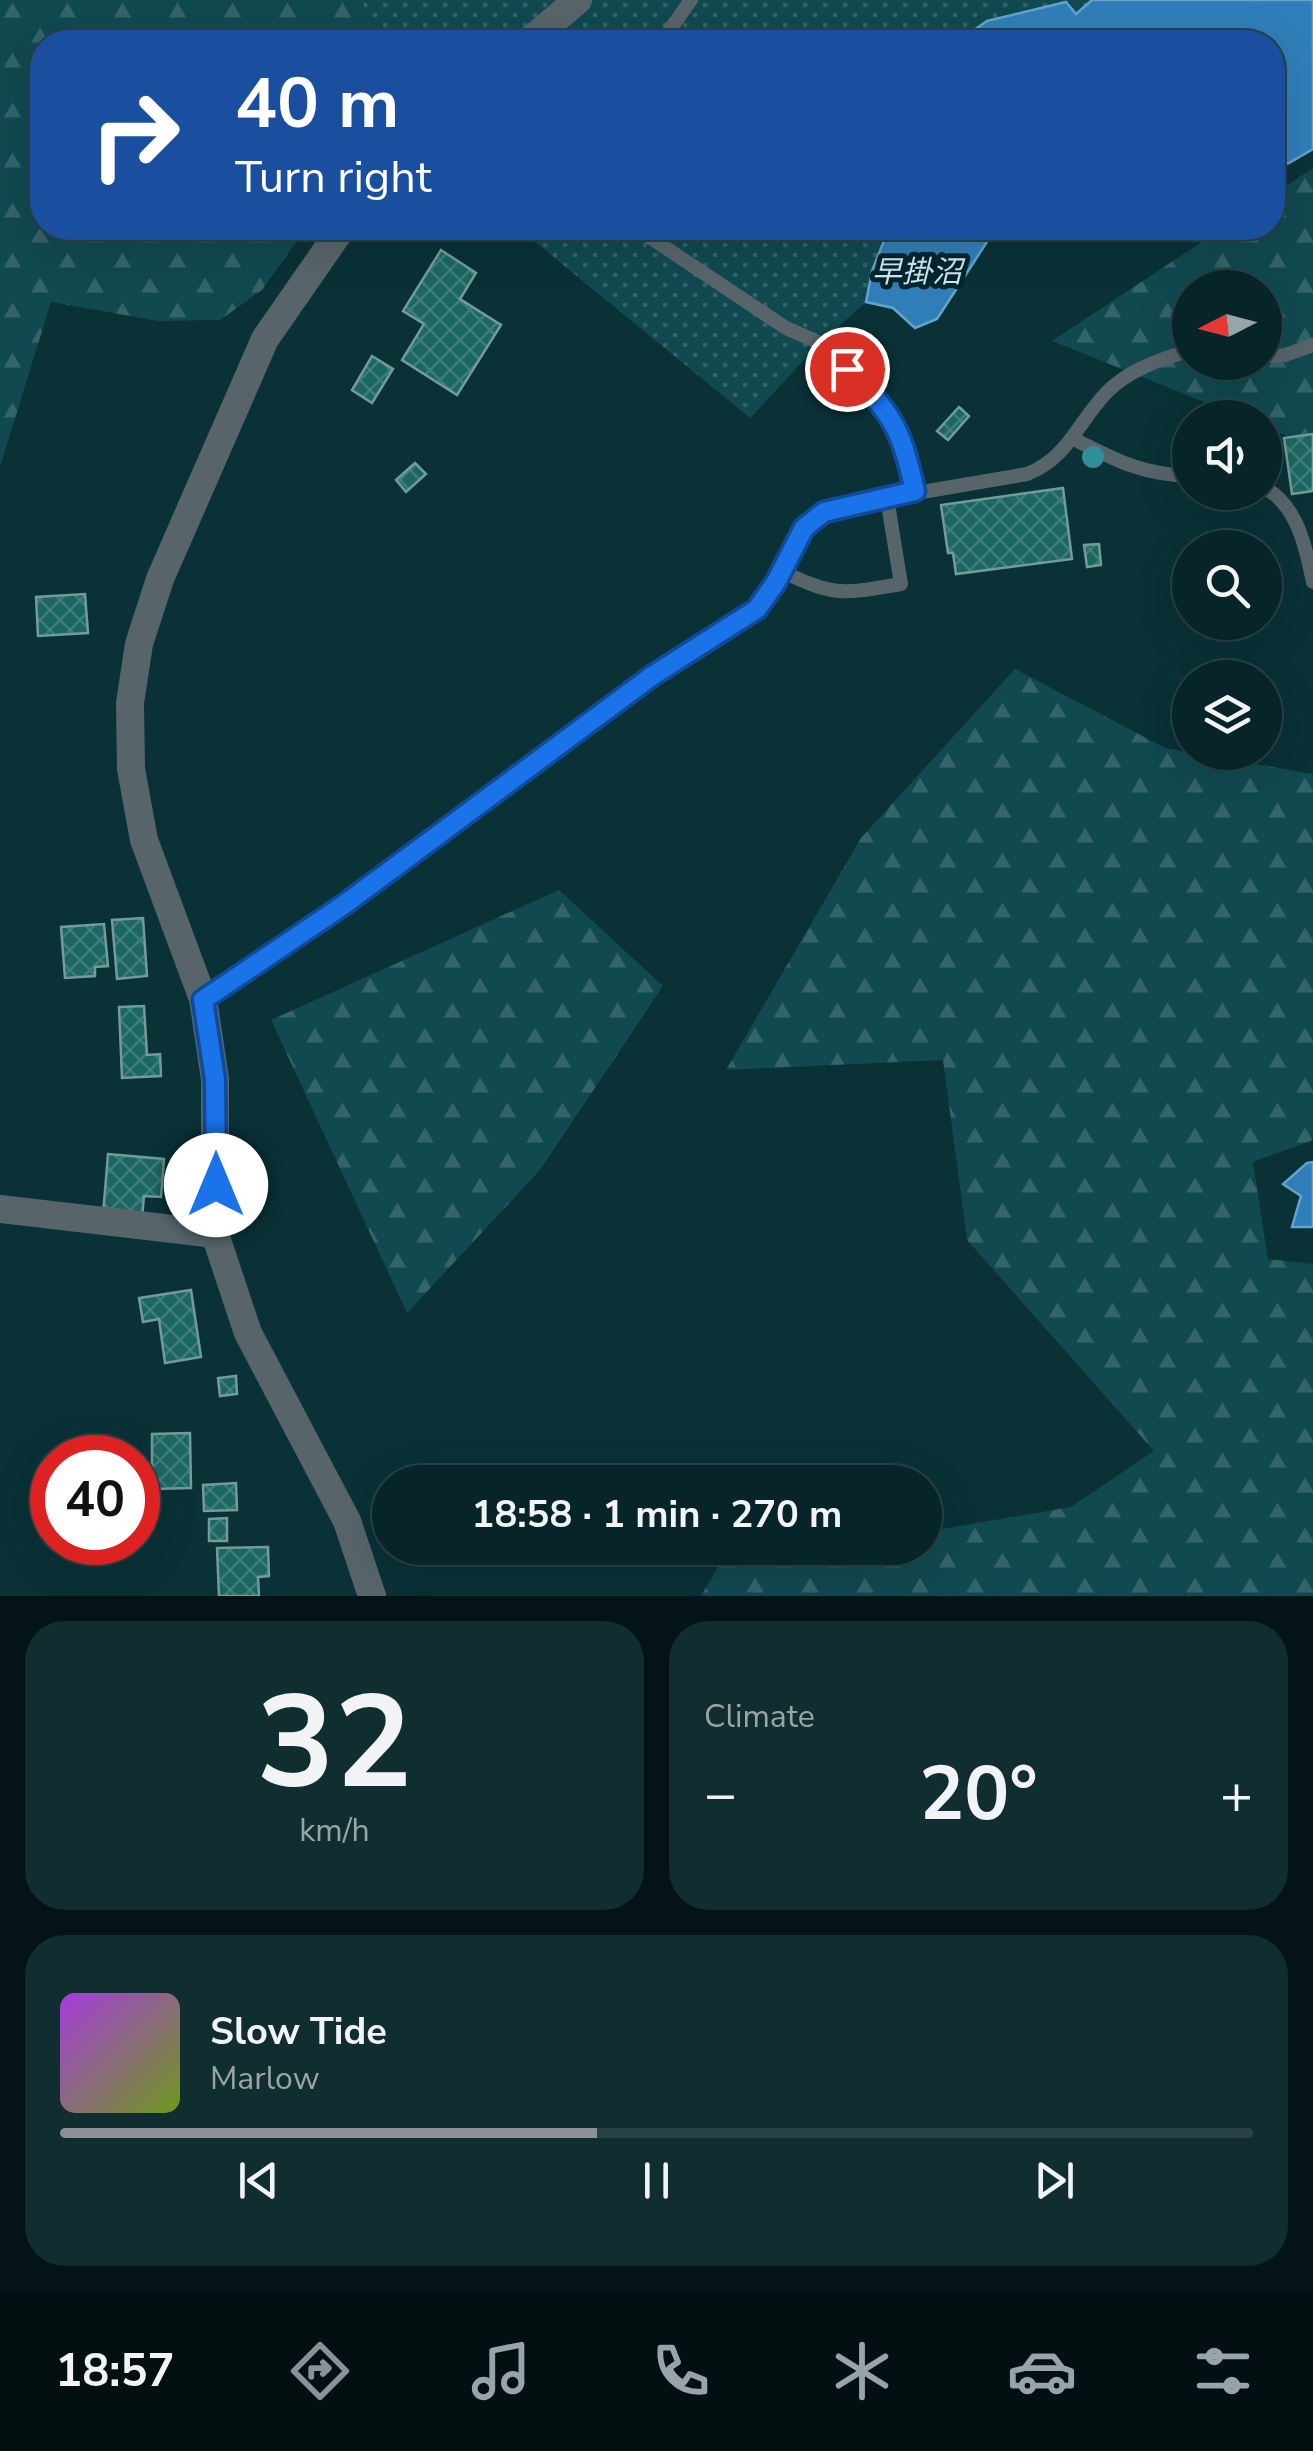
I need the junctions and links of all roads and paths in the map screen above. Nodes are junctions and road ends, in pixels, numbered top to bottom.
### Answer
1 (578, 0) edge
2 (691, 0) edge
3 (542, 30) edge
4 (670, 30) edge
5 (334, 240) edge
6 (654, 240) edge
7 (1313, 344) edge
8 (1282, 355) edge
9 (1172, 358) edge
10 (1074, 439) junction
11 (1172, 475) edge
12 (915, 491) junction
13 (887, 498) junction
14 (1282, 503) edge
15 (781, 571) junction
16 (1313, 582) edge
17 (203, 1000) junction
18 (0, 1209) edge
19 (215, 1234) junction
20 (372, 1596) edge

1 - 3 street
2 - 4 lane
5 - 17 street
6 - 12 lane
7 - 8 lane
9 - 10 lane
10 - 11 lane
10 - 12 lane
12 - 13 lane
13 - 15 lane
13 - 15 lane
14 - 16 lane
15 - 17 lane
17 - 19 street
18 - 19 street
19 - 20 street

